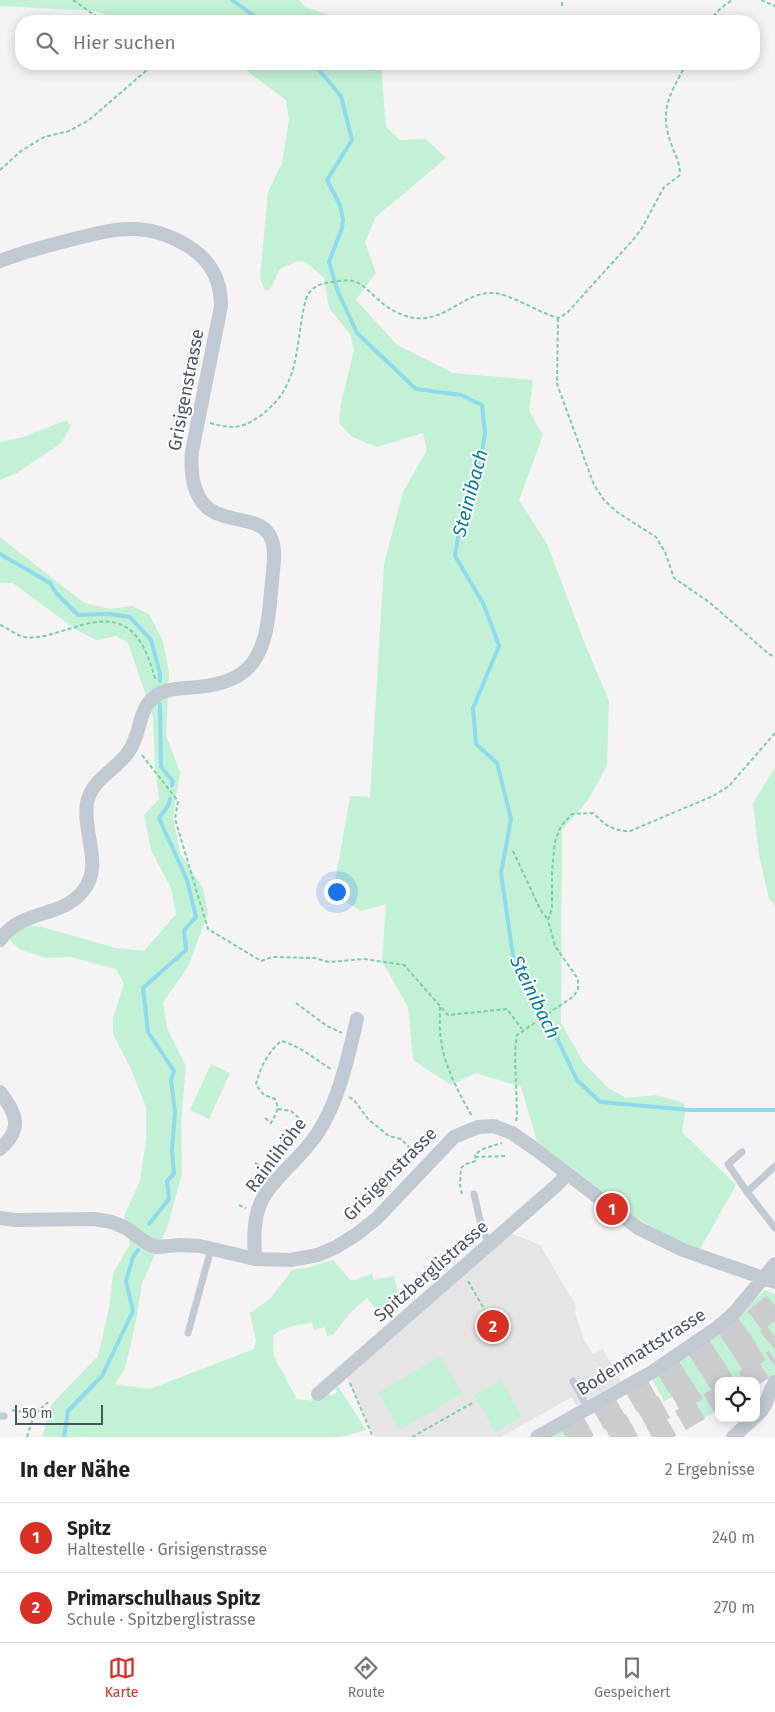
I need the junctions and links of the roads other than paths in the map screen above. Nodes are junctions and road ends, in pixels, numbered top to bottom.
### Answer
1 (0, 261) edge
2 (0, 940) edge
3 (358, 1019) dead end
4 (0, 1092) edge
5 (0, 1150) edge
6 (742, 1152) dead end
7 (775, 1166) edge
8 (567, 1174) junction
9 (746, 1192) junction
10 (474, 1194) dead end
11 (0, 1218) edge
12 (775, 1228) edge
13 (492, 1243) junction
14 (211, 1249) junction
15 (255, 1258) junction
16 (775, 1264) edge
17 (769, 1280) edge
18 (188, 1333) dead end
19 (573, 1382) dead end
20 (775, 1382) edge
21 (318, 1394) dead end
22 (588, 1408) junction
23 (760, 1411) edge
24 (750, 1422) edge
25 (537, 1437) edge
26 (733, 1437) edge

1 - 2 street, Grisigenstrasse
3 - 15 street, Rainlihöhe
4 - 5 street
6 - 9 lane
7 - 9 lane
8 - 13 street, Spitzberglistrasse
8 - 15 street, Grisigenstrasse
8 - 17 street
9 - 12 lane
10 - 13 lane
11 - 14 street, Grisigenstrasse
13 - 21 street, Spitzberglistrasse
14 - 15 street, Grisigenstrasse
14 - 18 lane
16 - 17 street, Bodenmattstrasse
17 - 22 street, Bodenmattstrasse
19 - 22 lane
20 - 23 street
22 - 25 street, Bodenmattstrasse
24 - 26 street

